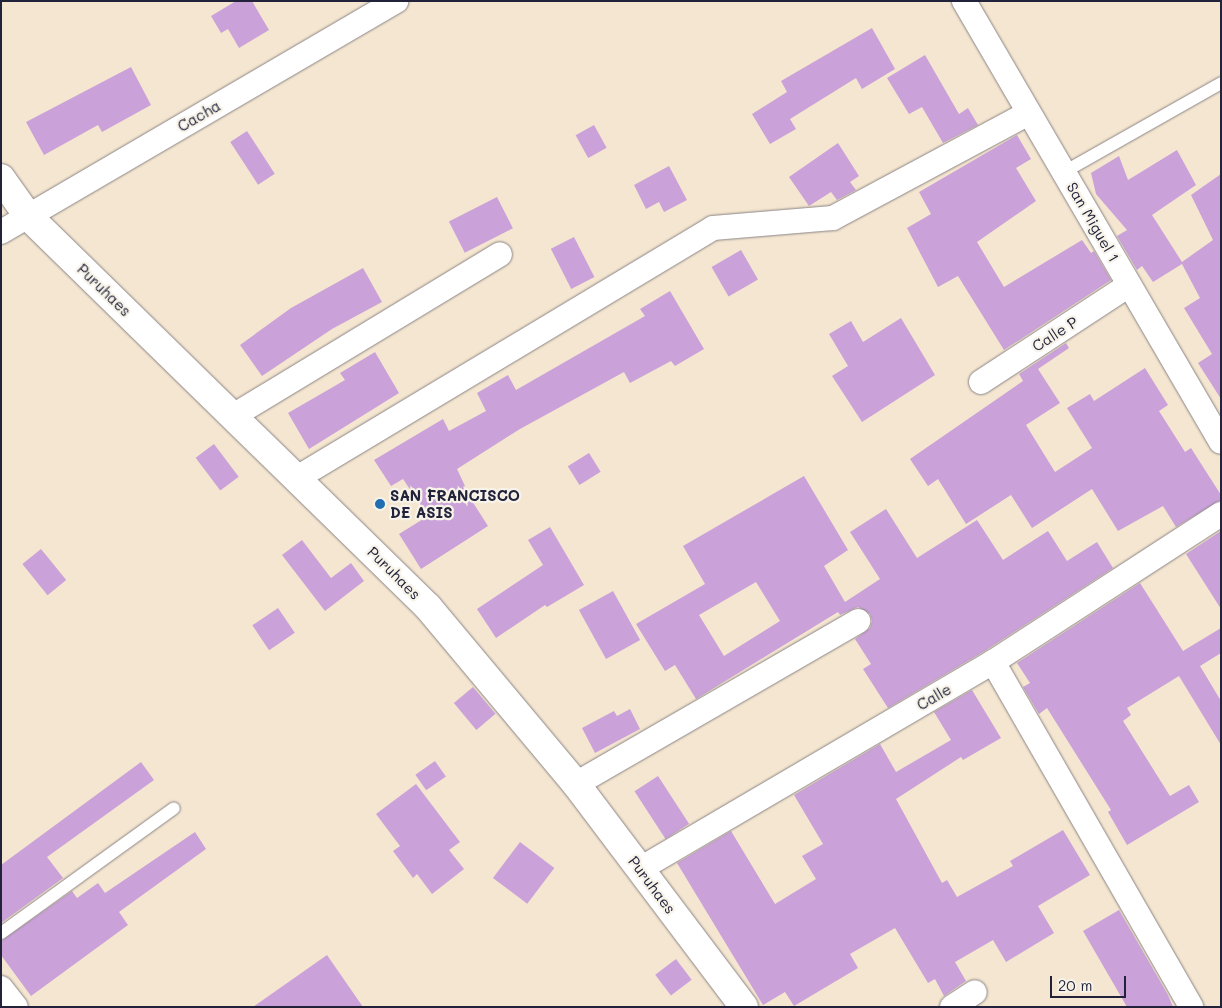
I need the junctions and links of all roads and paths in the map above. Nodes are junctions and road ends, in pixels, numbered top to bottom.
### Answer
1 (396, 1) edge
2 (964, 1) edge
3 (1221, 83) edge
4 (1029, 113) junction
5 (1064, 172) junction
6 (1, 178) edge
7 (28, 216) junction
8 (1, 232) edge
9 (500, 254) dead end
10 (1130, 285) junction
11 (981, 382) dead end
12 (233, 416) junction
13 (1221, 442) edge
14 (298, 478) junction
15 (1221, 514) edge
16 (858, 621) dead end
17 (993, 662) junction
18 (576, 784) junction
19 (174, 808) dead end
20 (640, 869) junction
21 (1, 933) edge
22 (1, 988) edge
23 (975, 992) dead end
24 (16, 1007) edge
25 (744, 1007) edge
26 (952, 1007) edge
27 (1191, 1007) edge

1 - 7 street, Cacha
2 - 4 street, San Miguel 1
3 - 5 lane
4 - 5 street, San Miguel 1
4 - 14 street
5 - 10 street, San Miguel 1
6 - 7 street, Puruhaes
7 - 8 street, Cacha
7 - 12 street, Puruhaes
9 - 12 street
10 - 11 street, Calle P
10 - 13 street, San Miguel 1
12 - 14 street, Puruhaes
14 - 18 street, Puruhaes
15 - 17 street, Calle
16 - 18 street
17 - 20 street, Calle
17 - 27 street
18 - 20 street, Puruhaes
19 - 21 lane
20 - 25 street, Puruhaes
22 - 24 street
23 - 26 street

